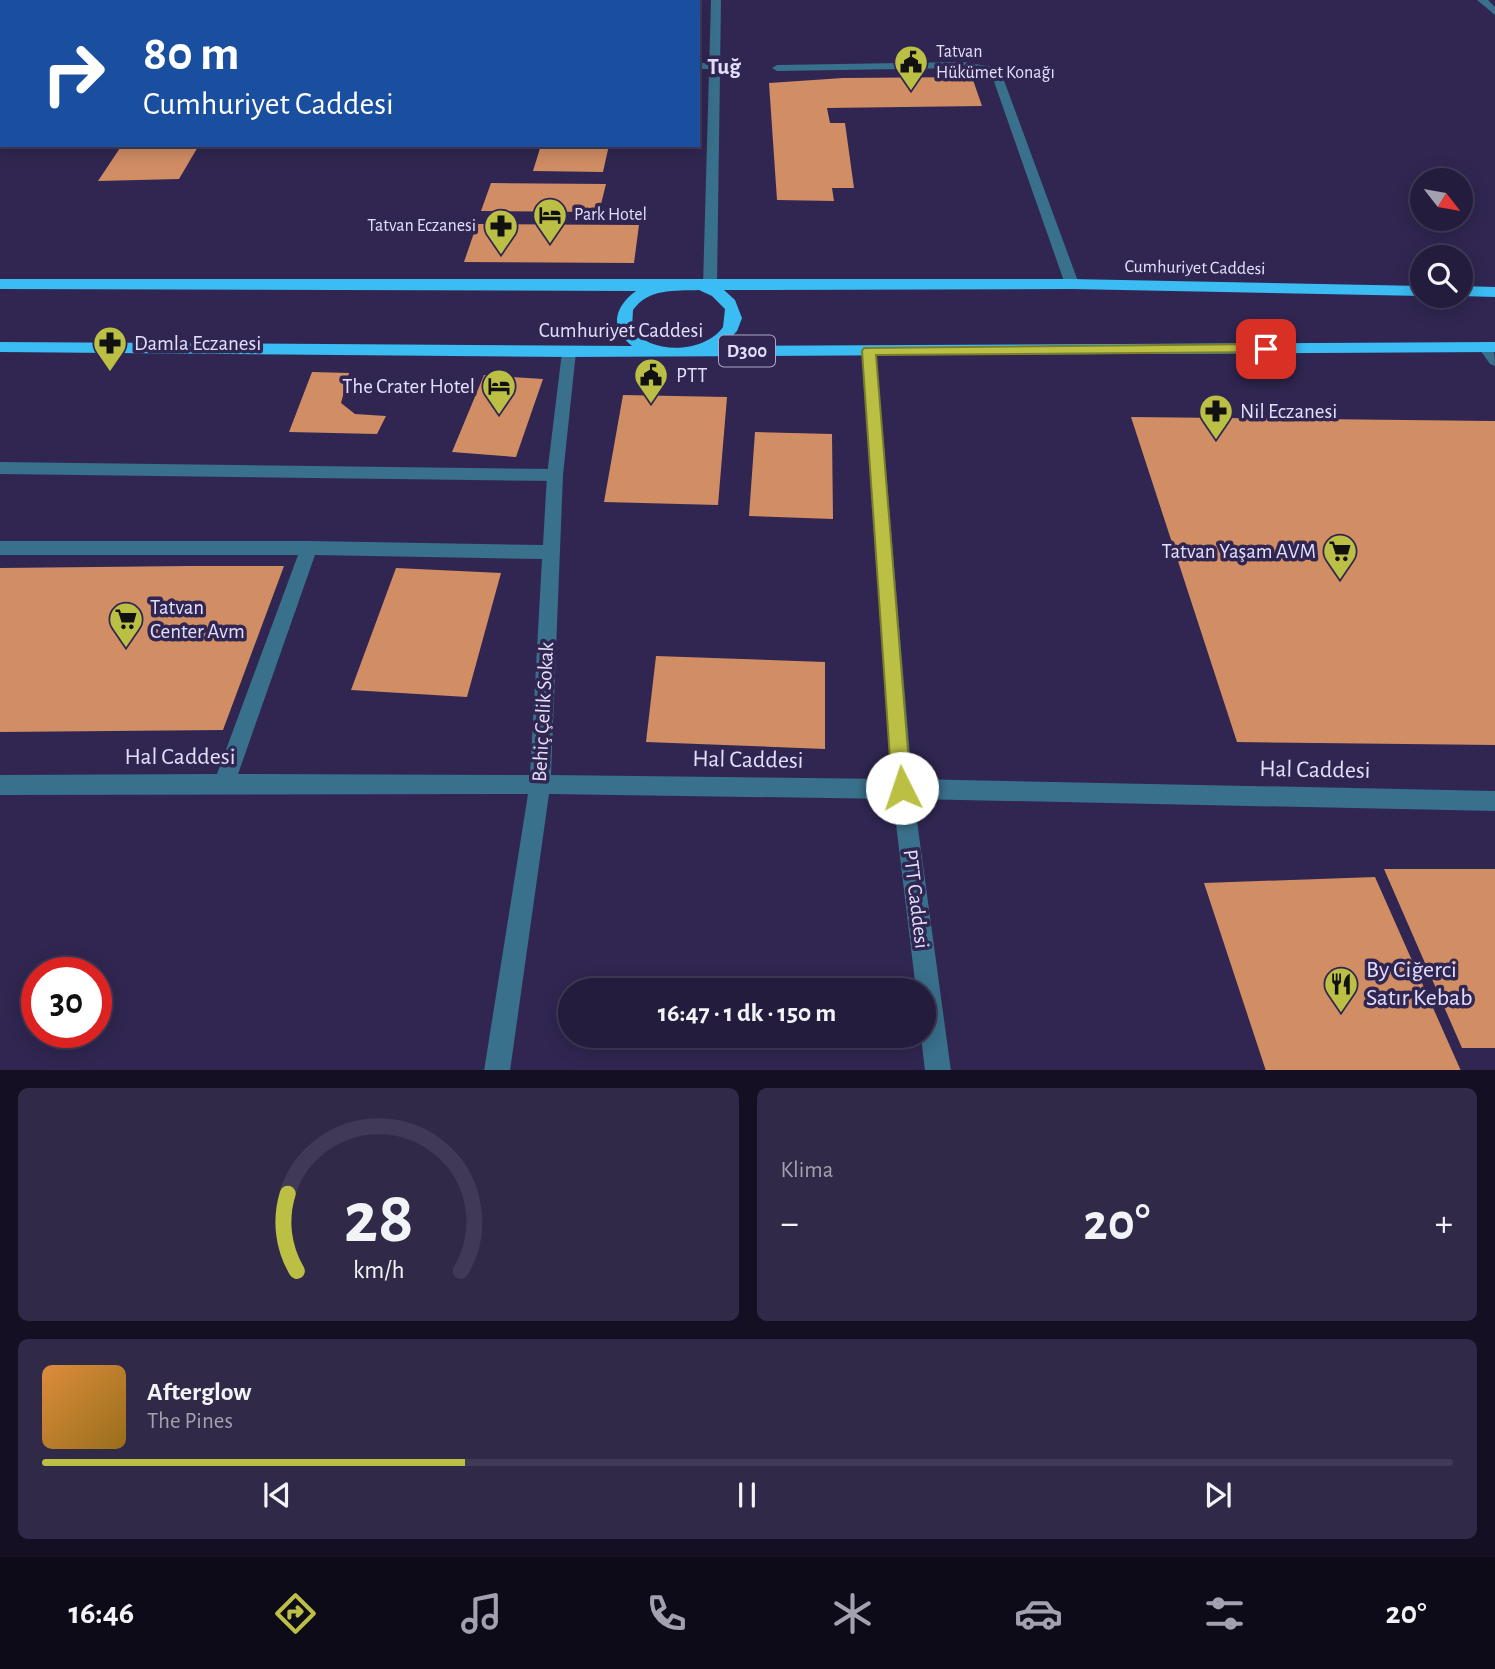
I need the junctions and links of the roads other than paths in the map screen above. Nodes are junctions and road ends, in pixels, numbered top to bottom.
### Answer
1 (716, 0) edge
2 (1482, 0) edge
3 (1495, 12) edge
4 (700, 66) edge
5 (715, 66) junction
6 (777, 68) dead end
7 (0, 284) edge
8 (1072, 284) junction
9 (659, 286) junction
10 (706, 286) junction
11 (1410, 291) edge
12 (1473, 291) edge
13 (1495, 292) edge
14 (0, 347) edge
15 (1490, 347) edge
16 (658, 351) junction
17 (694, 351) junction
18 (869, 351) junction
19 (569, 352) junction
20 (1495, 361) edge
21 (0, 468) edge
22 (555, 475) junction
23 (0, 548) edge
24 (309, 548) junction
25 (552, 552) junction
26 (225, 782) junction
27 (540, 784) junction
28 (0, 785) edge
29 (902, 788) junction
30 (1495, 801) edge
31 (497, 1070) edge
32 (938, 1070) edge

1 - 5 street
2 - 3 street
4 - 5 street
5 - 10 street
6 - 8 street
7 - 9 highway, Cumhuriyet Caddesi
8 - 10 highway, Cumhuriyet Caddesi
8 - 11 highway, Cumhuriyet Caddesi
9 - 10 highway, Cumhuriyet Caddesi
9 - 16 highway
10 - 17 highway
12 - 13 highway
14 - 19 highway, Cumhuriyet Caddesi / D300
15 - 18 highway, Cumhuriyet Caddesi / D300
15 - 20 street
16 - 17 highway, Cumhuriyet Caddesi / D300
16 - 19 highway, Cumhuriyet Caddesi / D300
17 - 18 highway, Cumhuriyet Caddesi / D300
18 - 29 street, PTT Caddesi
19 - 22 street, Behiç Çelik Sokak
21 - 22 street
22 - 25 street, Behiç Çelik Sokak
23 - 24 street
24 - 25 street
24 - 26 street
25 - 27 street, Behiç Çelik Sokak
26 - 27 street, Hal Caddesi
26 - 28 street, Hal Caddesi
27 - 29 street, Hal Caddesi
27 - 31 street, Behiç Çelik Sokak
29 - 30 street, Hal Caddesi
29 - 32 street, PTT Caddesi

